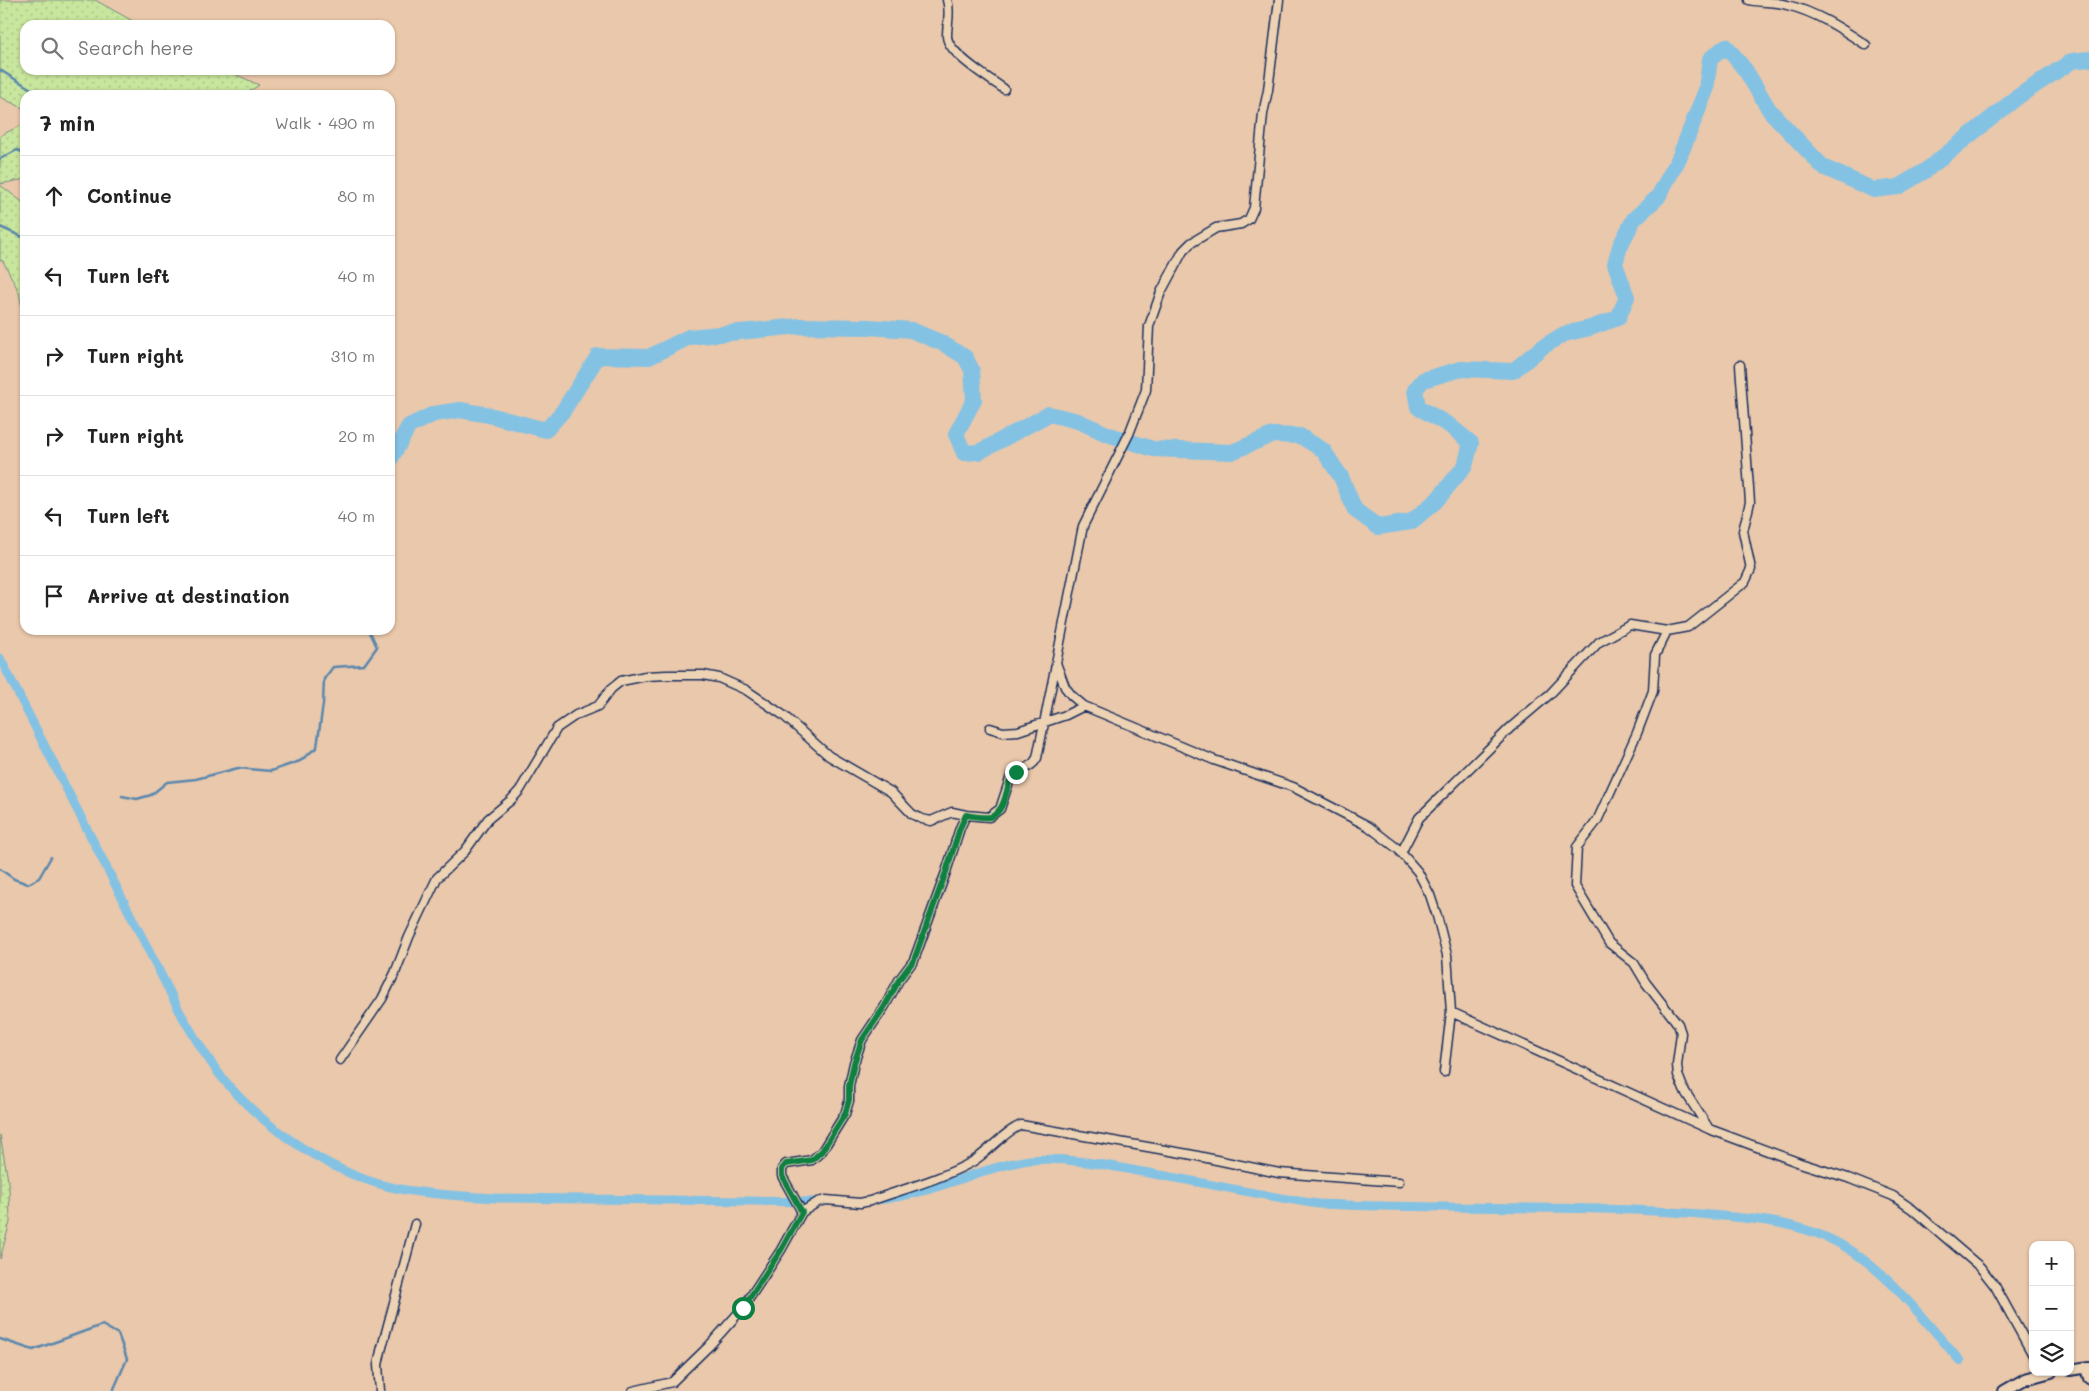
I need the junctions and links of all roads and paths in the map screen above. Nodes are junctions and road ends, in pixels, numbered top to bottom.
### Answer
1 (947, 0) edge
2 (1279, 0) edge
3 (1749, 0) edge
4 (1866, 45) dead end
5 (1004, 89) dead end
6 (1740, 365) dead end
7 (1667, 631) junction
8 (1056, 663) junction
9 (1084, 706) junction
10 (1045, 721) junction
11 (990, 728) dead end
12 (966, 815) junction
13 (1402, 852) junction
14 (1450, 1012) junction
15 (340, 1060) dead end
16 (1444, 1072) dead end
17 (1709, 1129) junction
18 (1399, 1182) dead end
19 (802, 1212) junction
20 (415, 1224) dead end
21 (2029, 1348) edge
22 (2087, 1367) edge
23 (2074, 1369) edge
24 (2032, 1376) edge
25 (2089, 1378) edge
26 (380, 1391) edge
27 (633, 1391) edge
28 (2004, 1391) edge

1 - 5 street
2 - 8 street
3 - 4 street
6 - 7 street
7 - 13 street
7 - 17 street
8 - 9 street
8 - 10 street
9 - 10 street
9 - 13 street
10 - 11 street
10 - 12 street
12 - 15 street
12 - 19 street
13 - 14 street
14 - 16 street
14 - 17 street
17 - 21 street
18 - 19 street
19 - 27 street
20 - 26 street
22 - 23 main road
22 - 25 main road
24 - 28 main road

